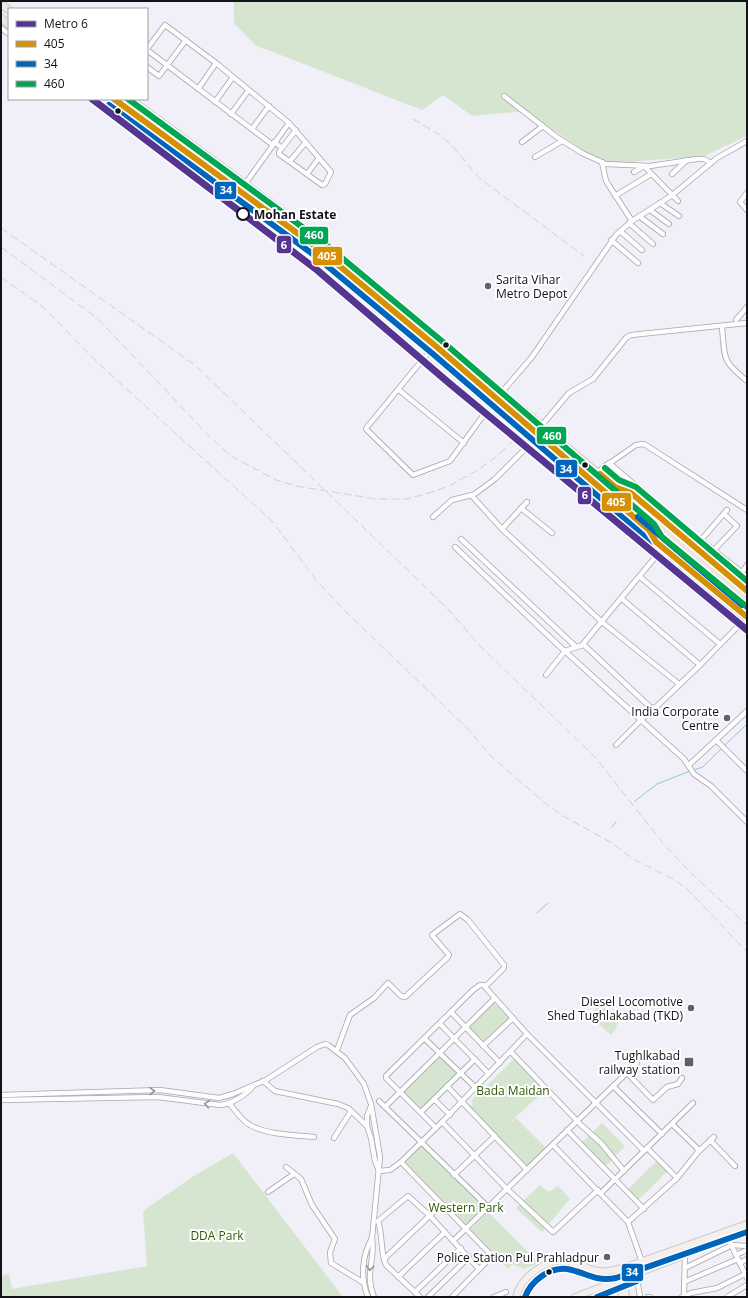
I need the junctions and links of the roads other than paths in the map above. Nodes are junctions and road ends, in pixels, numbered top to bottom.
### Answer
1 (186, 40) junction
2 (148, 49) edge
3 (148, 51) edge
4 (216, 63) junction
5 (167, 65) junction
6 (148, 68) edge
7 (233, 77) junction
8 (198, 89) junction
9 (248, 90) junction
10 (504, 96) dead end
11 (96, 100) edge
12 (115, 100) edge
13 (131, 100) edge
14 (215, 102) junction
15 (269, 106) junction
16 (231, 114) junction
17 (289, 123) junction
18 (543, 126) junction
19 (252, 129) junction
20 (296, 130) junction
21 (562, 141) junction
22 (747, 141) edge
23 (306, 142) junction
24 (522, 142) dead end
25 (274, 143) junction
26 (282, 148) junction
27 (535, 157) dead end
28 (319, 158) junction
29 (687, 160) junction
30 (290, 161) junction
31 (602, 162) junction
32 (712, 163) junction
33 (644, 166) junction
34 (634, 172) dead end
35 (308, 174) junction
36 (651, 174) junction
37 (672, 174) dead end
38 (244, 184) junction
39 (747, 193) edge
40 (615, 196) junction
41 (672, 196) junction
42 (678, 201) dead end
43 (660, 203) junction
44 (650, 210) junction
45 (747, 210) edge
46 (272, 214) junction
47 (639, 216) junction
48 (679, 216) dead end
49 (630, 222) junction
50 (669, 224) dead end
51 (261, 229) junction
52 (620, 231) junction
53 (663, 234) dead end
54 (611, 240) junction
55 (653, 244) dead end
56 (642, 250) dead end
57 (638, 262) dead end
58 (358, 282) junction
59 (351, 291) dead end
60 (747, 307) edge
61 (736, 320) dead end
62 (747, 323) edge
63 (722, 326) junction
64 (434, 346) junction
65 (423, 360) junction
66 (746, 379) edge
67 (399, 390) junction
68 (502, 392) junction
69 (542, 425) junction
70 (464, 443) junction
71 (607, 464) junction
72 (597, 472) junction
73 (605, 478) junction
74 (615, 487) junction
75 (472, 495) junction
76 (615, 501) junction
77 (527, 502) dead end
78 (521, 508) junction
79 (747, 510) edge
80 (605, 512) junction
81 (433, 517) dead end
82 (502, 528) junction
83 (649, 530) junction
84 (552, 533) dead end
85 (697, 537) dead end
86 (461, 539) dead end
87 (455, 548) dead end
88 (714, 550) junction
89 (657, 555) junction
90 (747, 565) edge
91 (640, 576) junction
92 (747, 591) edge
93 (622, 599) junction
94 (747, 599) edge
95 (747, 609) edge
96 (747, 617) edge
97 (602, 622) junction
98 (739, 625) junction
99 (747, 631) edge
100 (720, 644) junction
101 (583, 645) junction
102 (575, 646) junction
103 (565, 651) junction
104 (700, 665) junction
105 (546, 676) dead end
106 (679, 684) junction
107 (652, 709) junction
108 (747, 711) edge
109 (640, 719) junction
110 (717, 741) junction
111 (616, 745) dead end
112 (746, 768) edge
113 (690, 769) junction
114 (747, 822) edge
115 (485, 986) junction
116 (495, 998) junction
117 (451, 1012) junction
118 (513, 1018) junction
119 (440, 1024) junction
120 (464, 1027) junction
121 (527, 1034) junction
122 (425, 1038) junction
123 (454, 1038) junction
124 (483, 1046) junction
125 (337, 1050) junction
126 (511, 1052) junction
127 (439, 1053) junction
128 (474, 1059) junction
129 (500, 1063) junction
130 (637, 1063) dead end
131 (460, 1073) junction
132 (627, 1073) junction
133 (490, 1074) junction
134 (682, 1078) dead end
135 (263, 1081) junction
136 (253, 1086) junction
137 (447, 1086) junction
138 (614, 1086) junction
139 (476, 1088) junction
140 (400, 1092) junction
141 (1, 1095) edge
142 (434, 1099) junction
143 (1, 1100) edge
144 (379, 1101) dead end
145 (463, 1101) junction
146 (229, 1103) junction
147 (595, 1103) junction
148 (693, 1103) dead end
149 (371, 1106) junction
150 (385, 1107) junction
151 (351, 1111) junction
152 (421, 1112) junction
153 (450, 1115) junction
154 (577, 1120) junction
155 (442, 1122) junction
156 (672, 1124) junction
157 (367, 1126) junction
158 (436, 1128) junction
159 (567, 1130) junction
160 (662, 1134) junction
161 (494, 1136) junction
162 (314, 1137) dead end
163 (334, 1138) dead end
164 (422, 1141) junction
165 (553, 1145) junction
166 (646, 1150) junction
167 (699, 1151) junction
168 (474, 1156) junction
169 (401, 1162) junction
170 (735, 1166) dead end
171 (286, 1167) dead end
172 (527, 1170) junction
173 (379, 1171) junction
174 (624, 1171) junction
175 (294, 1174) junction
176 (454, 1174) junction
177 (677, 1178) junction
178 (615, 1180) junction
179 (507, 1190) junction
180 (268, 1192) dead end
181 (599, 1192) junction
182 (442, 1204) junction
183 (488, 1207) junction
184 (644, 1209) junction
185 (430, 1216) junction
186 (628, 1222) junction
187 (747, 1224) edge
188 (466, 1229) junction
189 (747, 1229) edge
190 (445, 1232) junction
191 (727, 1236) junction
192 (372, 1238) junction
193 (453, 1240) junction
194 (732, 1245) junction
195 (747, 1246) edge
196 (461, 1248) junction
197 (747, 1250) edge
198 (685, 1254) junction
199 (469, 1257) junction
200 (384, 1259) junction
201 (738, 1259) junction
202 (747, 1259) edge
203 (642, 1262) junction
204 (684, 1268) junction
205 (479, 1269) junction
206 (621, 1269) junction
207 (636, 1274) junction
208 (746, 1274) edge
209 (398, 1277) junction
210 (622, 1279) junction
211 (684, 1282) junction
212 (364, 1283) junction
213 (747, 1285) edge
214 (415, 1292) junction
215 (506, 1292) dead end
216 (692, 1295) edge
217 (368, 1297) edge
218 (374, 1297) edge
219 (420, 1297) edge
220 (428, 1297) edge
221 (452, 1297) edge
222 (494, 1297) edge
223 (516, 1297) edge
224 (575, 1297) edge
225 (622, 1297) edge
226 (626, 1297) edge
227 (640, 1297) edge
228 (683, 1297) edge
229 (727, 1297) edge

1 - 2 street
1 - 4 street
1 - 5 street
3 - 5 street
4 - 7 street
4 - 8 street
5 - 6 street
5 - 8 street
7 - 9 street
7 - 14 street
8 - 14 street
9 - 15 street
9 - 16 street
10 - 18 street
11 - 51 street
12 - 46 highway
13 - 38 highway
14 - 16 street
15 - 17 street
15 - 19 street
16 - 19 street
17 - 20 street
17 - 25 street
18 - 21 street
18 - 24 street
19 - 25 street
20 - 23 street
20 - 26 street
21 - 27 street
21 - 31 street
22 - 32 street
23 - 28 street
23 - 30 street
25 - 26 street
25 - 38 street
26 - 30 street
28 - 35 street
28 - 35 street
29 - 32 street
29 - 33 street
29 - 37 street
30 - 35 street
31 - 33 street
31 - 40 street
32 - 41 street
33 - 34 street
33 - 36 street
36 - 40 street
36 - 41 street
38 - 68 highway
39 - 45 street
40 - 49 street
41 - 42 street
41 - 43 street
43 - 44 street
43 - 48 street
44 - 47 street
44 - 50 street
46 - 51 street
46 - 58 highway
47 - 49 street
47 - 53 street
49 - 52 street
49 - 55 street
51 - 65 street
52 - 54 street
52 - 56 street
54 - 57 street
54 - 68 street
58 - 59 street
58 - 64 highway
60 - 61 street
62 - 63 street
63 - 66 street
63 - 69 street
64 - 65 street
64 - 76 highway
65 - 67 street
65 - 70 street
67 - 70 street
67 - 70 street
68 - 69 highway
69 - 72 highway
71 - 72 street
71 - 73 street
71 - 79 street
71 - 85 street
72 - 73 highway
73 - 74 highway
74 - 92 main road
74 - 94 highway
75 - 80 street
75 - 81 street
75 - 82 street
76 - 80 street
76 - 83 highway
77 - 78 street
78 - 82 street
78 - 84 street
80 - 89 street
82 - 97 street
83 - 95 highway
83 - 96 main road
86 - 102 street
87 - 103 street
88 - 88 street
88 - 90 street
89 - 91 street
89 - 98 street
91 - 93 street
91 - 100 street
93 - 97 street
93 - 104 street
96 - 98 street
97 - 101 street
97 - 106 street
98 - 99 street
98 - 100 street
100 - 104 street
101 - 102 street
101 - 107 street
102 - 103 street
103 - 105 street
103 - 109 street
104 - 106 street
106 - 107 street
107 - 109 street
108 - 110 street
109 - 111 street
109 - 113 street
110 - 112 street
110 - 113 street
113 - 114 street
115 - 116 street
115 - 117 street
115 - 125 street
116 - 118 street
116 - 120 street
117 - 119 street
117 - 120 street
118 - 121 street
118 - 124 street
119 - 122 street
119 - 123 street
120 - 123 street
120 - 124 street
121 - 126 street
121 - 147 street
122 - 127 street
122 - 140 street
123 - 127 street
123 - 128 street
124 - 129 street
125 - 135 street
125 - 149 street
126 - 129 street
126 - 154 street
127 - 131 street
127 - 140 street
128 - 131 street
128 - 133 street
129 - 133 street
130 - 132 street
131 - 137 street
131 - 139 street
132 - 134 street
132 - 138 street
133 - 139 street
135 - 136 street
135 - 151 street
141 -> 136 street
136 - 146 street
137 - 142 street
137 - 145 street
138 - 147 street
138 - 160 street
139 - 145 street
140 - 150 street
140 - 152 street
142 - 152 street
142 - 153 street
146 -> 143 street
144 - 150 street
145 - 153 street
145 - 161 street
146 - 162 street
147 - 154 street
147 - 166 street
148 - 156 street
149 - 157 street
149 - 173 street
150 - 164 street
151 - 157 street
151 - 163 street
152 - 158 street
153 - 155 street
154 - 159 street
154 - 174 street
155 - 158 street
155 - 168 street
156 - 160 street
156 - 167 street
157 - 173 street
158 - 164 street
159 - 165 street
159 - 178 street
160 - 166 street
161 - 168 street
161 - 172 street
164 - 169 street
164 - 176 street
165 - 172 street
165 - 181 street
166 - 174 street
166 - 177 street
167 - 170 street
167 - 177 street
168 - 176 street
168 - 179 street
169 - 173 street
169 - 182 street
171 - 175 street
172 - 179 street
173 - 192 street
174 - 178 street
175 - 180 street
175 - 212 street
176 - 183 street
177 - 184 street
178 - 181 street
178 - 184 street
179 - 181 street
179 - 183 street
181 - 186 street
182 - 185 street
182 - 188 street
183 - 188 street
184 - 186 street
185 - 190 street
185 - 200 street
185 - 200 street
186 - 203 street
187 - 203 main road
188 - 193 street
188 - 205 street
189 - 191 main road
190 - 193 street
190 - 209 street
191 - 194 street
191 - 198 main road
192 - 212 street
192 -> 218 street
193 - 196 street
194 - 195 street
194 - 201 street
194 - 204 street
196 - 199 street
196 - 214 street
197 - 201 street
198 - 204 street
198 - 207 main road
199 - 205 street
199 - 220 street
200 - 209 street
201 - 202 street
201 - 208 street
201 - 211 street
203 - 206 main road
204 - 211 street
205 - 221 street
206 - 210 main road
206 - 223 main road
207 - 210 main road
207 - 227 street
208 - 216 street
209 - 214 street
210 - 224 main road
210 - 225 main road
210 - 226 main road
211 - 228 street
212 - 217 street
213 - 229 street
214 - 219 street
215 - 222 street
216 - 228 street

